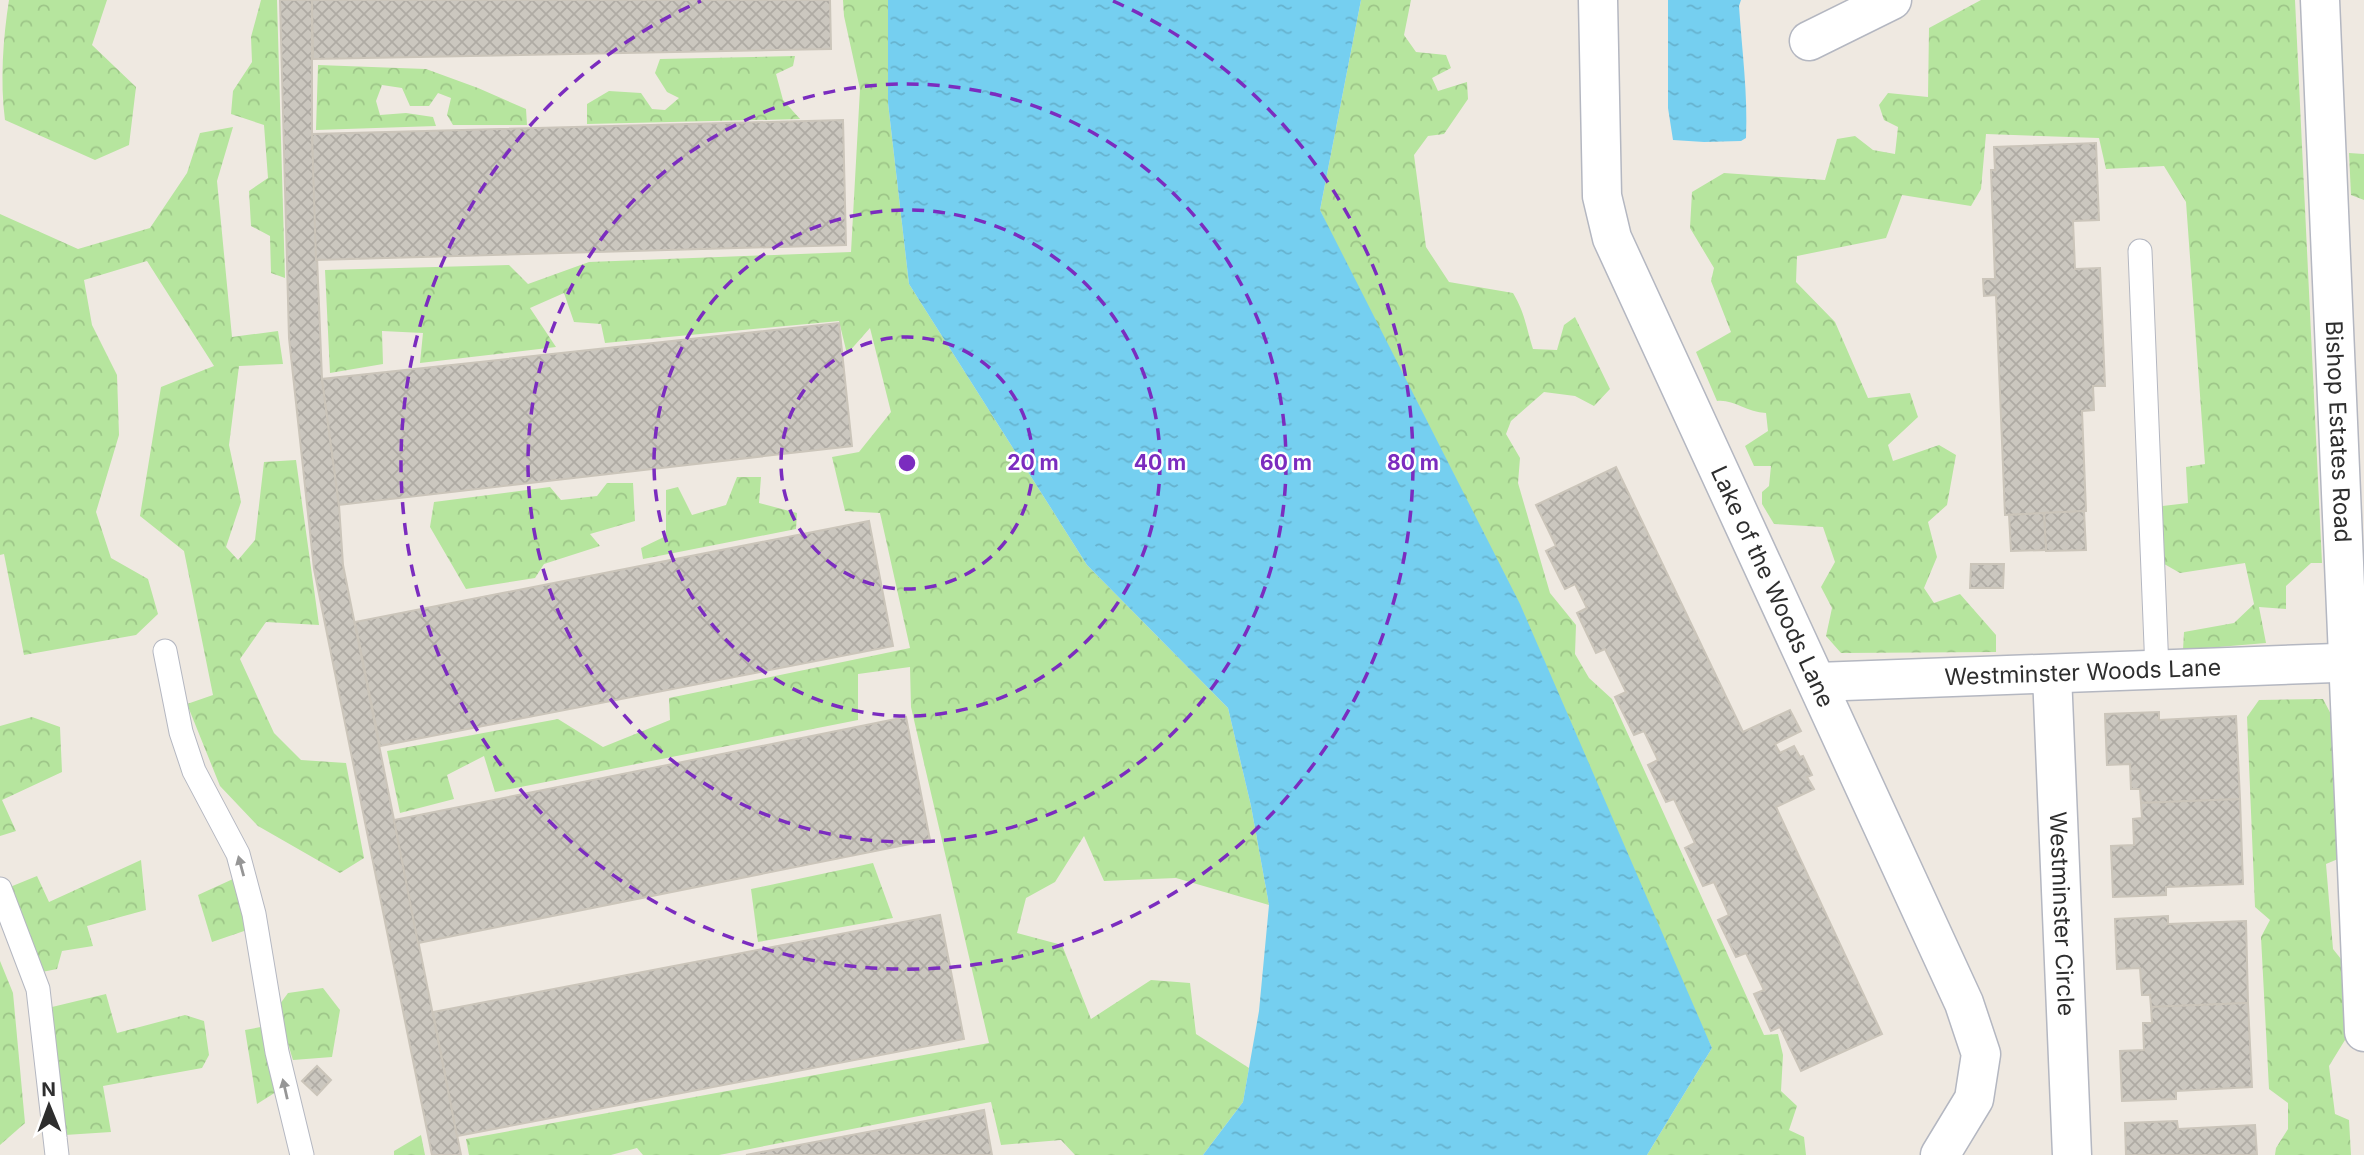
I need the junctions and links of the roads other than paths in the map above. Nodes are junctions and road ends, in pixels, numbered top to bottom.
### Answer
1 (1598, 0) edge
2 (1892, 0) edge
3 (2320, 0) edge
4 (1809, 41) dead end
5 (2140, 251) dead end
6 (165, 651) dead end
7 (2357, 663) edge
8 (2157, 670) junction
9 (2052, 674) junction
10 (1817, 682) junction
11 (0, 889) edge
12 (2364, 1032) edge
13 (57, 1155) edge
14 (302, 1155) edge
15 (1940, 1155) edge
16 (2071, 1155) edge

1 - 10 street, Lake of the Woods Lane
2 - 4 street
3 - 7 street, Bishop Estates Road
5 - 8 lane
14 -> 6 lane
7 - 8 street, Westminster Woods Lane
7 - 12 street, Bishop Estates Road
8 - 9 street, Westminster Woods Lane
9 - 10 street, Westminster Woods Lane
9 - 16 street, Westminster Circle
10 - 15 street, Lake of the Woods Lane
11 - 13 lane

